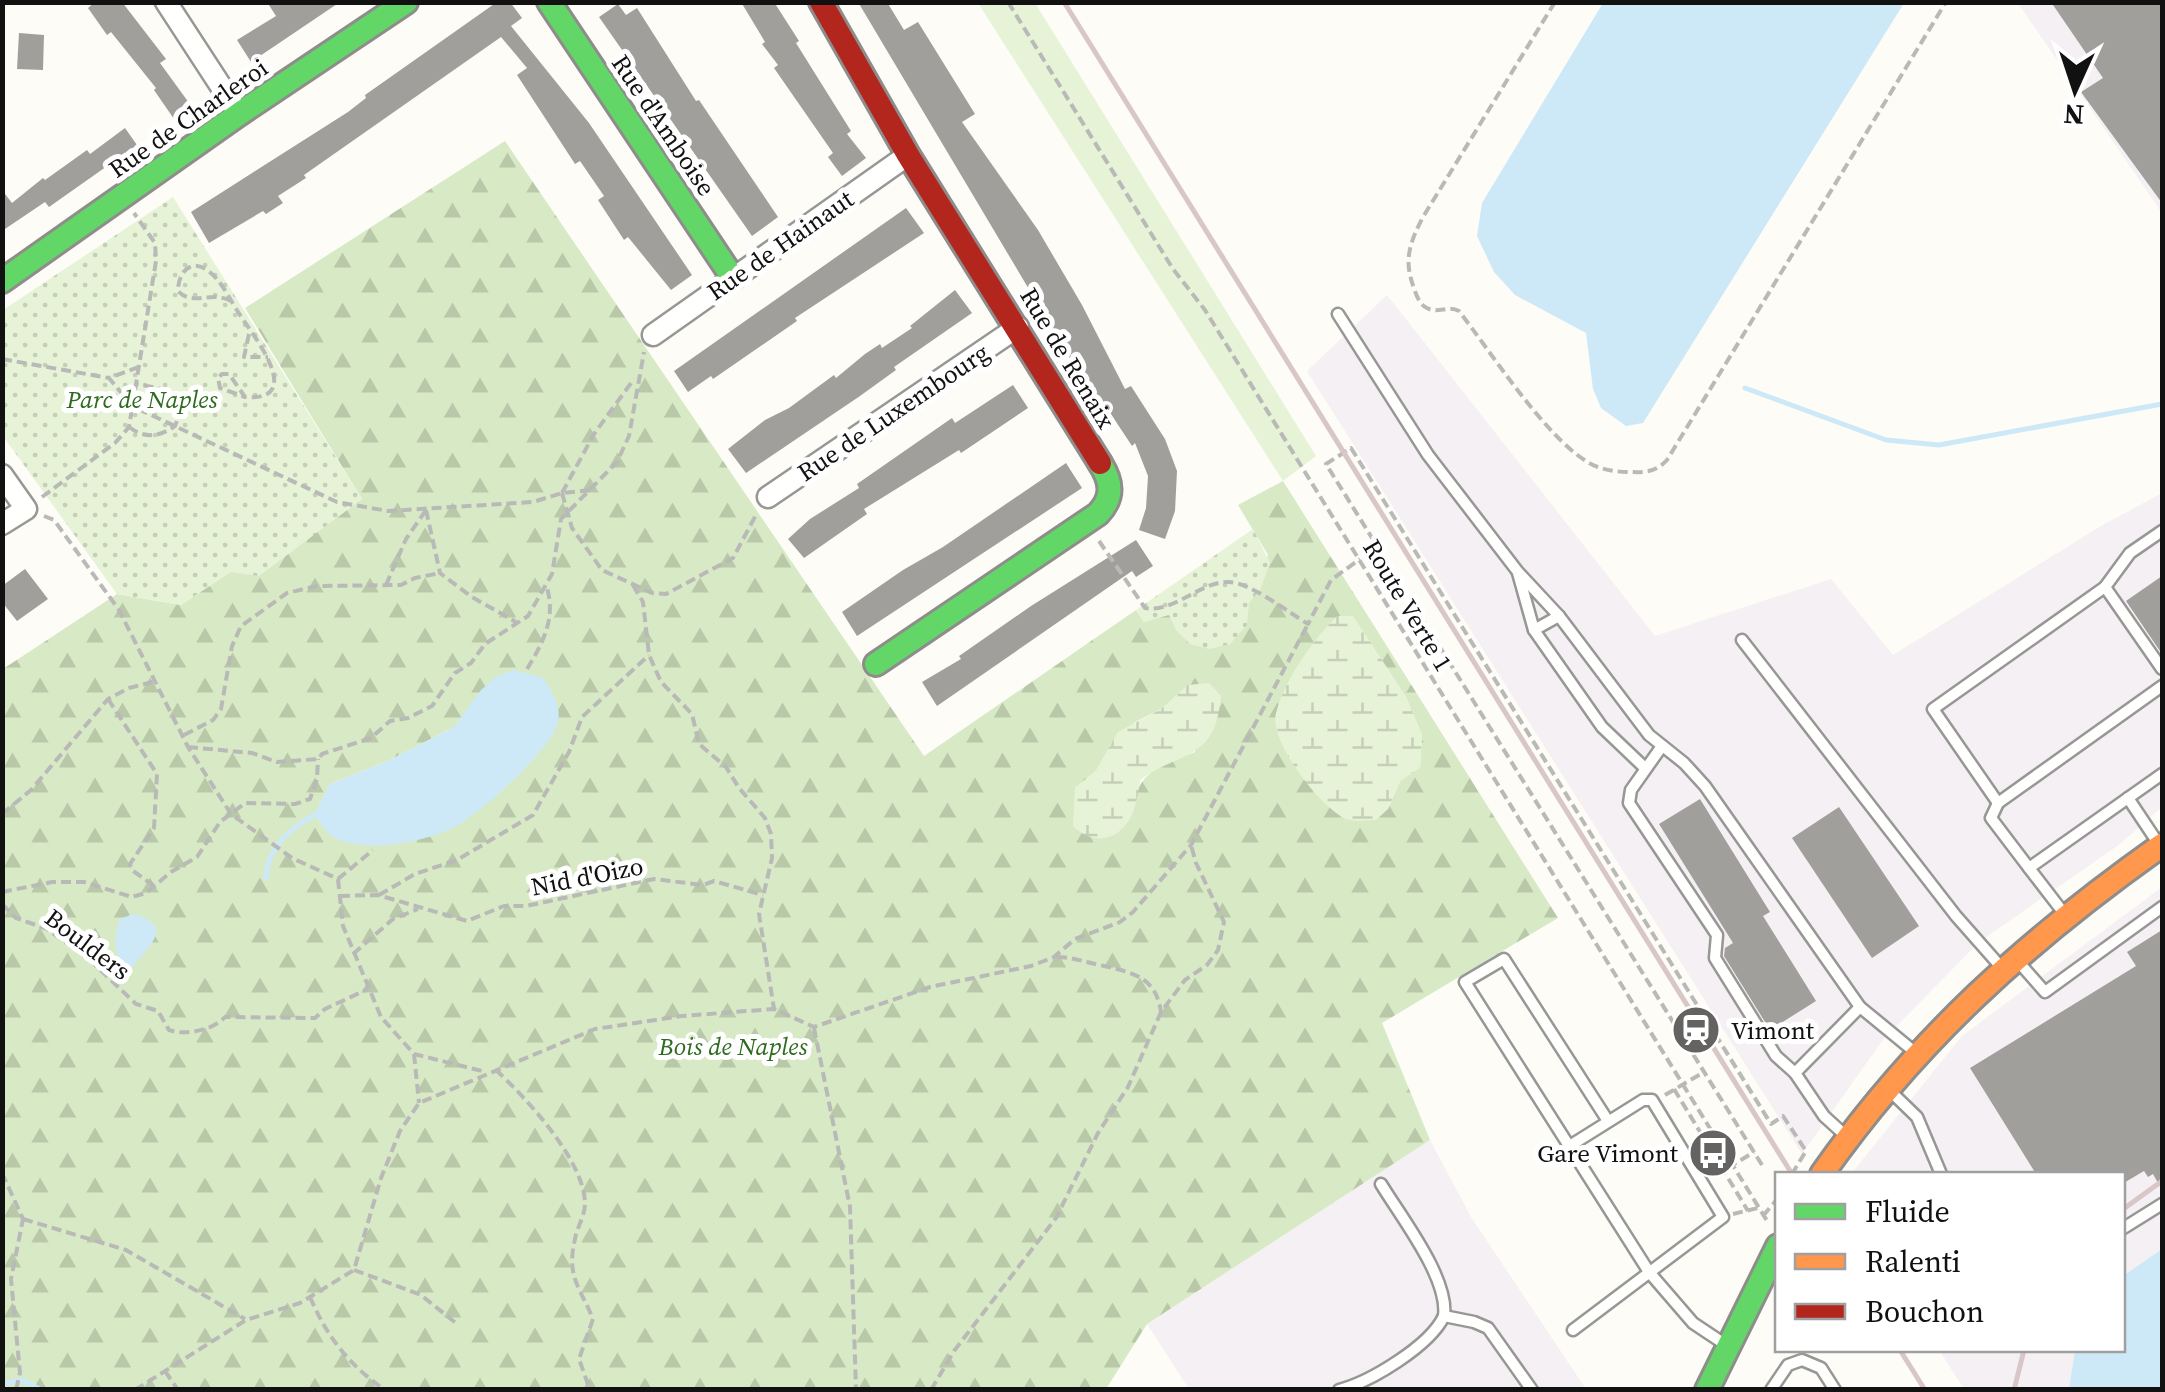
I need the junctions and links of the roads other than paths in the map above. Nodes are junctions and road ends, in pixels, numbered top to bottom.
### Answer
1 (166, 2) edge
2 (406, 2) edge
3 (549, 2) edge
4 (820, 2) edge
5 (239, 114) junction
6 (908, 154) junction
7 (733, 278) junction
8 (2, 281) edge
9 (1338, 314) dead end
10 (1018, 327) junction
11 (653, 335) road end
12 (2, 475) edge
13 (768, 496) road end
14 (2, 524) edge
15 (2162, 530) edge
16 (1518, 572) junction
17 (2105, 587) junction
18 (1559, 616) junction
19 (1534, 630) junction
20 (1742, 640) dead end
21 (876, 664) dead end
22 (2162, 669) edge
23 (2162, 686) edge
24 (1662, 746) junction
25 (1645, 768) junction
26 (2162, 774) edge
27 (2128, 798) junction
28 (1998, 802) junction
29 (2162, 846) edge
30 (2029, 868) junction
31 (2162, 907) edge
32 (2066, 916) junction
33 (2008, 963) junction
34 (1860, 1007) junction
35 (1916, 1054) junction
36 (1795, 1073) junction
37 (1887, 1088) junction
38 (1608, 1121) junction
39 (1848, 1138) junction
40 (1568, 1147) junction
41 (1823, 1172) edge
42 (1940, 1172) edge
43 (1381, 1184) dead end
44 (2162, 1204) edge
45 (2125, 1227) edge
46 (1775, 1240) edge
47 (1649, 1272) junction
48 (1444, 1316) junction
49 (1573, 1330) dead end
50 (1728, 1346) junction
51 (1807, 1355) edge
52 (1339, 1390) edge
53 (1532, 1390) edge
54 (1706, 1390) edge
55 (1771, 1390) edge
56 (1835, 1390) edge

1 - 5 street
2 - 5 street, Rue de Charleroi
3 - 7 street, Rue d'Amboise
4 - 6 street, Rue de Renaix
5 - 8 street, Rue de Charleroi
6 - 7 street, Rue de Hainaut
6 - 10 street, Rue de Renaix
7 - 11 street, Rue de Hainaut
9 - 16 lane
10 - 13 street, Rue de Luxembourg
10 - 21 street, Rue de Renaix
12 - 14 street
15 - 17 lane
16 - 18 lane
16 - 19 lane
17 - 22 lane
17 - 28 lane
18 - 19 lane
18 - 24 lane
19 - 25 lane
20 - 33 lane
23 - 28 lane
24 - 25 lane
24 - 34 lane
25 - 36 lane
26 - 27 lane
27 - 29 lane
27 - 30 lane
28 - 30 lane
29 - 32 street
30 - 32 lane
31 - 33 lane
32 - 33 street
33 - 35 street
34 - 35 lane
34 - 36 lane
35 - 37 street
36 - 39 lane
37 - 39 street
37 - 42 lane
38 - 40 lane
38 - 40 lane
38 - 47 lane
39 - 41 street
40 - 47 lane
43 - 48 lane
44 - 45 lane
46 - 50 street
47 - 49 lane
47 - 50 lane
48 - 52 lane
48 - 53 lane
50 - 54 street
51 - 55 lane
51 - 56 lane

